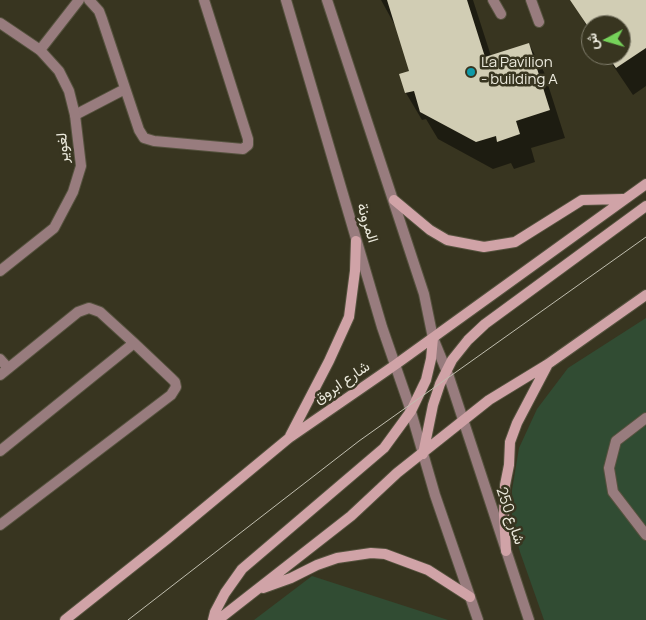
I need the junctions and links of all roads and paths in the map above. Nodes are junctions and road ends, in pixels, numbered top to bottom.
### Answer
1 (79, 0) edge
2 (89, 0) edge
3 (204, 0) edge
4 (286, 0) edge
5 (327, 0) edge
6 (493, 0) edge
7 (531, 0) edge
8 (501, 14) dead end
9 (540, 22) dead end
10 (0, 23) edge
11 (40, 50) junction
12 (125, 89) junction
13 (75, 114) junction
14 (646, 184) edge
15 (394, 200) junction
16 (623, 200) junction
17 (646, 206) edge
18 (356, 241) junction
19 (0, 271) edge
20 (646, 295) edge
21 (433, 338) junction
22 (134, 343) junction
23 (0, 359) edge
24 (548, 364) junction
25 (395, 365) junction
26 (446, 370) junction
27 (4, 372) edge
28 (411, 411) junction
29 (646, 418) edge
30 (463, 420) junction
31 (289, 438) junction
32 (0, 451) edge
33 (423, 454) junction
34 (0, 525) edge
35 (646, 535) edge
36 (506, 551) junction
37 (257, 589) junction
38 (470, 597) junction
39 (66, 620) edge
40 (213, 620) edge
41 (218, 620) edge
42 (478, 620) edge
43 (529, 620) edge

1 - 11 street
2 - 12 street
3 - 12 street
4 - 18 street, المرونة
5 - 15 street
6 - 8 street
7 - 9 street
10 - 11 street, لغوير
11 - 13 street, لغوير
12 - 13 street
13 - 19 street, لغوير
14 - 16 street, شارع ابروق
15 - 16 street
15 - 21 street
16 - 21 street, شارع ابروق
17 - 26 street
18 - 25 street, المرونة
18 - 31 street
20 - 24 street
21 - 25 street, شارع ابروق
21 - 26 street
21 - 28 street
22 - 27 street
22 - 32 street
22 - 34 street
23 - 27 street
24 - 30 street
24 - 36 street
25 - 28 street, المرونة
25 - 31 street, شارع ابروق
26 - 30 street
26 - 33 street
28 - 33 street, المرونة
28 - 40 street
29 - 35 street
30 - 33 street
30 - 36 street, شارع 250
31 - 39 street, شارع ابروق
33 - 37 street
33 - 38 street
36 - 43 street, شارع 250
37 - 38 street
37 - 41 street
38 - 42 street

